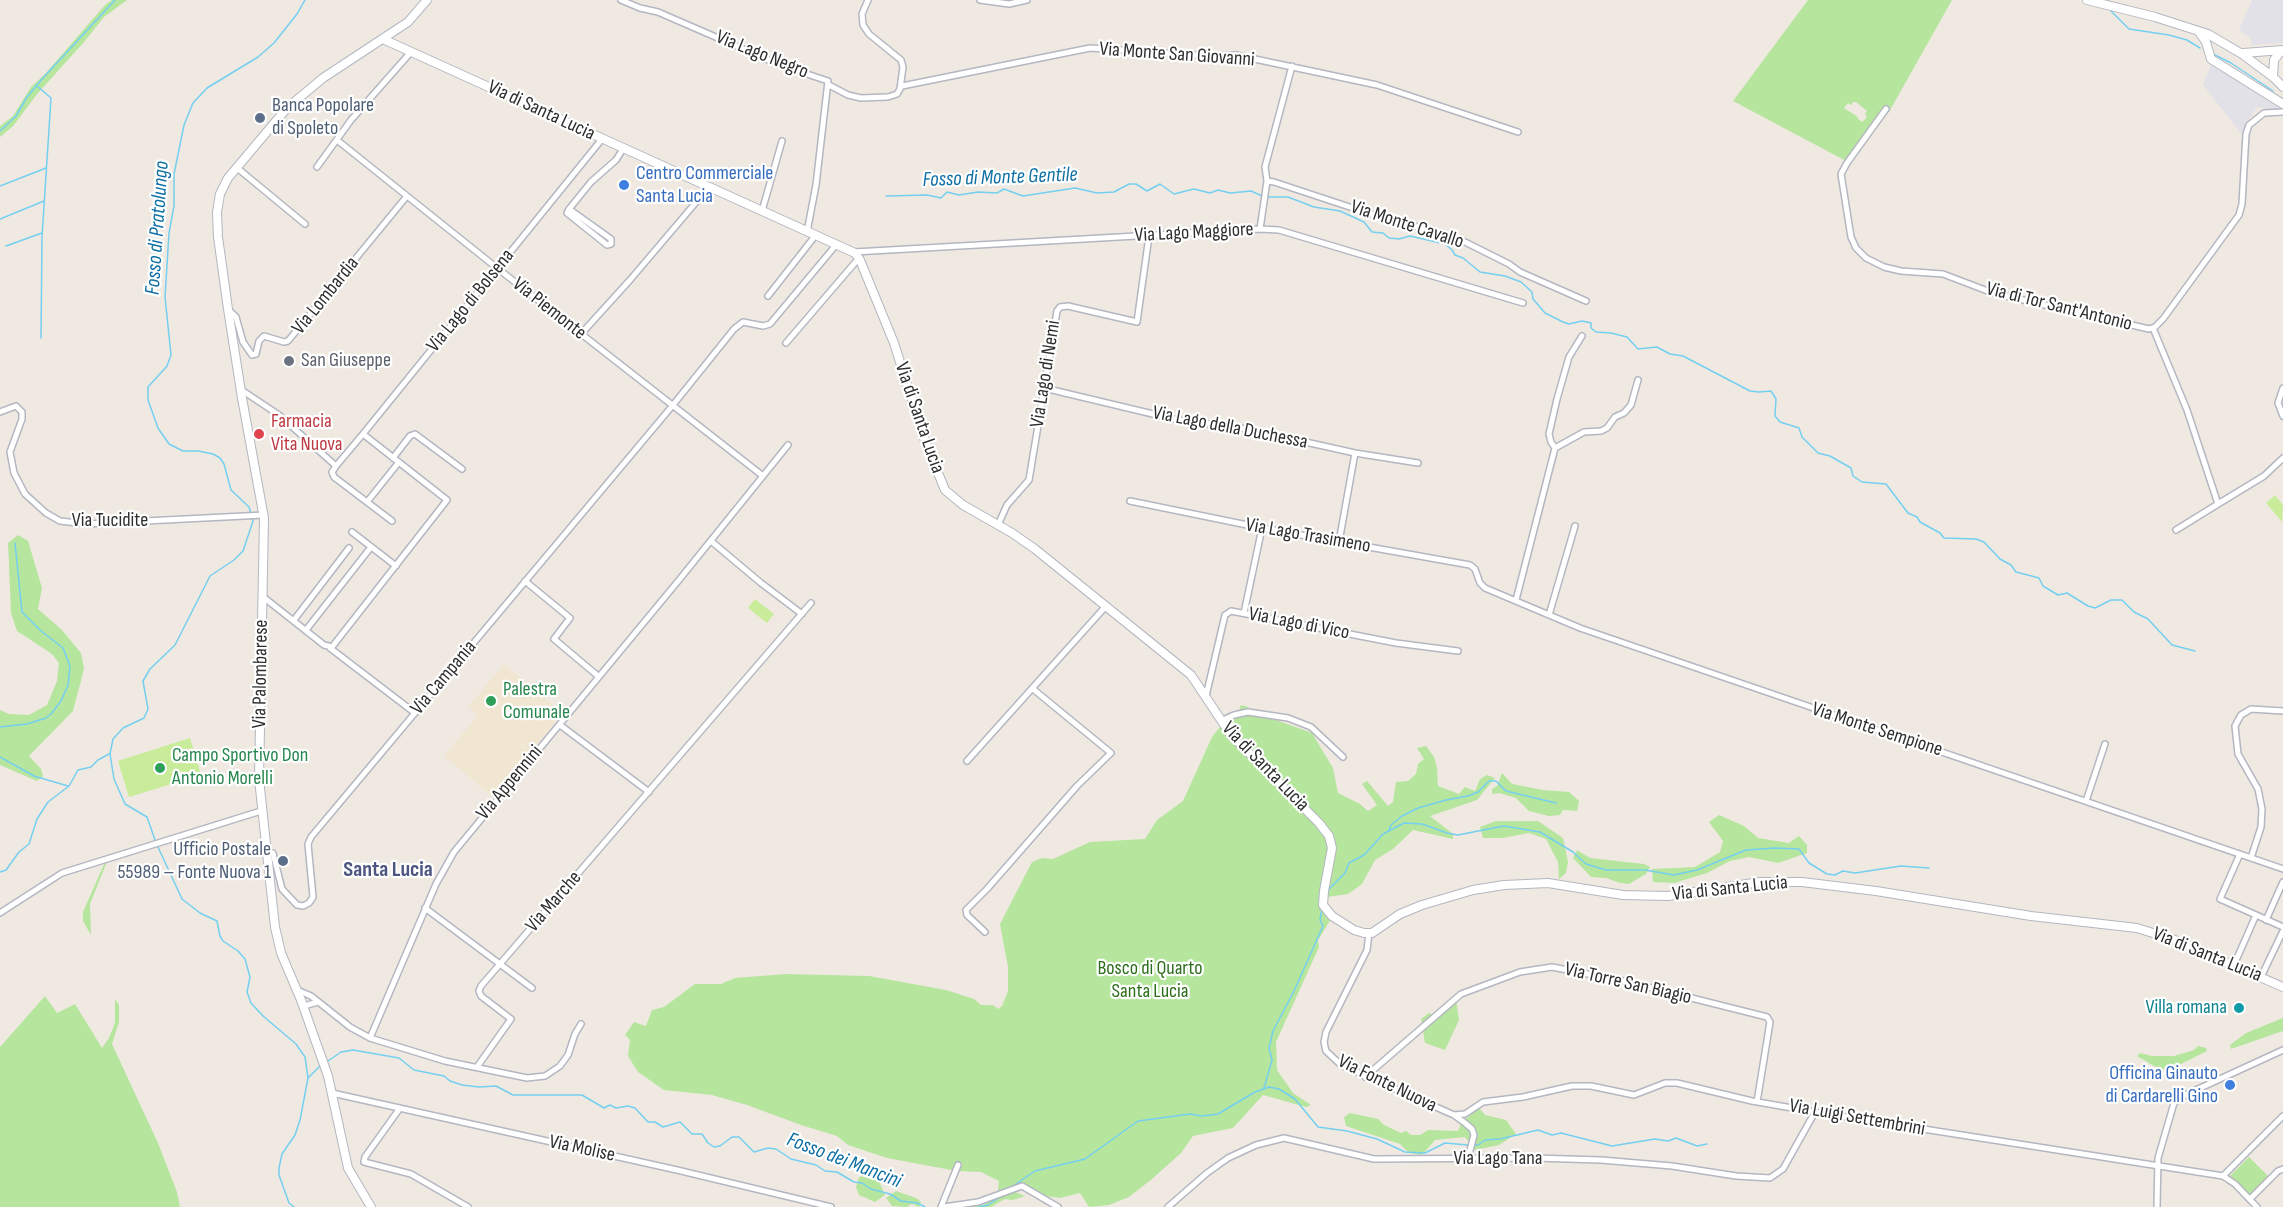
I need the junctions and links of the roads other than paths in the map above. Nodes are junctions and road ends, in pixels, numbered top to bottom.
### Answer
1 (427, 0) edge
2 (621, 0) edge
3 (868, 0) edge
4 (980, 0) edge
5 (1027, 0) edge
6 (2091, 1) edge
7 (2198, 30) junction
8 (385, 40) junction
9 (2227, 44) junction
10 (2283, 50) edge
11 (411, 52) junction
12 (2242, 54) junction
13 (2209, 55) junction
14 (1292, 66) junction
15 (2273, 77) junction
16 (829, 85) junction
17 (2282, 85) edge
18 (902, 86) junction
19 (2283, 104) edge
20 (1886, 109) dead end
21 (2283, 112) edge
22 (1518, 132) dead end
23 (602, 139) junction
24 (337, 140) junction
25 (782, 141) dead end
26 (623, 148) junction
27 (236, 167) junction
28 (317, 167) dead end
29 (1267, 181) junction
30 (708, 187) junction
31 (407, 196) junction
32 (569, 209) junction
33 (762, 211) junction
34 (305, 224) dead end
35 (1260, 229) junction
36 (807, 232) junction
37 (815, 236) junction
38 (1149, 236) junction
39 (836, 245) junction
40 (856, 255) junction
41 (496, 268) junction
42 (768, 296) dead end
43 (1586, 301) dead end
44 (1523, 303) dead end
45 (228, 309) junction
46 (2153, 328) junction
47 (580, 334) junction
48 (1582, 336) dead end
49 (786, 343) dead end
50 (1638, 380) dead end
51 (2283, 387) edge
52 (1044, 388) junction
53 (240, 389) junction
54 (672, 405) junction
55 (0, 412) edge
56 (2283, 416) edge
57 (363, 434) junction
58 (788, 445) dead end
59 (1555, 448) junction
60 (1355, 453) junction
61 (393, 458) junction
62 (2283, 458) edge
63 (399, 462) junction
64 (1418, 463) dead end
65 (336, 465) junction
66 (462, 469) dead end
67 (763, 476) junction
68 (1130, 501) dead end
69 (367, 502) junction
70 (2218, 504) junction
71 (260, 515) junction
72 (392, 521) dead end
73 (998, 525) junction
74 (1575, 526) dead end
75 (1262, 528) junction
76 (2176, 530) dead end
77 (352, 532) dead end
78 (711, 541) junction
79 (1339, 542) junction
80 (371, 547) junction
81 (349, 548) dead end
82 (396, 566) junction
83 (1478, 579) joint
84 (525, 581) junction
85 (262, 596) junction
86 (1516, 600) junction
87 (811, 603) dead end
88 (1106, 606) junction
89 (1244, 613) junction
90 (802, 614) junction
91 (1549, 615) junction
92 (294, 620) junction
93 (306, 630) junction
94 (330, 648) junction
95 (1458, 651) dead end
96 (598, 676) junction
97 (1033, 689) junction
98 (1206, 696) junction
99 (2283, 711) edge
100 (415, 713) junction
101 (1221, 721) junction
102 (560, 725) junction
103 (2105, 744) dead end
104 (1343, 757) dead end
105 (968, 761) dead end
106 (649, 792) junction
107 (2086, 801) junction
108 (261, 811) junction
109 (266, 852) junction
110 (2240, 854) junction
111 (2251, 858) junction
112 (2283, 869) edge
113 (2283, 882) edge
114 (425, 908) junction
115 (0, 913) edge
116 (2256, 915) junction
117 (2266, 920) junction
118 (2283, 929) edge
119 (985, 932) dead end
120 (1369, 933) junction
121 (499, 965) junction
122 (2234, 965) junction
123 (2261, 977) junction
124 (2283, 987) edge
125 (532, 988) dead end
126 (297, 990) junction
127 (318, 1002) junction
128 (304, 1006) junction
129 (581, 1024) dead end
130 (370, 1038) junction
131 (2283, 1050) edge
132 (477, 1067) junction
133 (1365, 1077) junction
134 (332, 1093) junction
135 (1757, 1102) junction
136 (400, 1108) junction
137 (1815, 1112) junction
138 (1454, 1115) junction
139 (2283, 1116) edge
140 (1469, 1155) junction
141 (2157, 1165) junction
142 (958, 1166) dead end
143 (2283, 1169) edge
144 (2223, 1176) junction
145 (2250, 1199) junction
146 (371, 1207) edge
147 (468, 1207) edge
148 (831, 1207) edge
149 (942, 1207) edge
150 (1058, 1207) edge
151 (1168, 1207) edge
152 (2157, 1207) edge
153 (2257, 1207) edge

1 - 8 street, Via Palombarese
2 - 16 street, Via Lago Negro
3 - 18 street
4 - 5 street
6 - 7 street
7 - 9 street
7 - 13 street
8 - 11 street, Via di Santa Lucia
8 - 27 street, Via Palombarese
9 - 12 street
9 - 13 street
10 - 12 street
10 - 15 street
11 - 23 street, Via di Santa Lucia
11 - 24 street
12 - 15 street
13 - 19 street
14 - 18 street, Via Monte San Giovanni
14 - 22 street, Via Monte San Giovanni
14 - 29 street
15 - 17 street
16 - 18 street, Via Monte San Giovanni
16 - 36 street, Via Lago Negro
20 - 46 street, Via di Tor Sant'Antonio
21 - 46 street, Via di Tor Sant'Antonio
23 - 26 street, Via di Santa Lucia
23 - 41 street, Via Lago di Bolsena
24 - 28 street
24 - 31 street, Via Piemonte
25 - 33 street
26 - 30 street, Via di Santa Lucia
26 - 32 street
27 - 34 street
27 - 45 street, Via Palombarese
29 - 35 street
29 - 43 street, Via Monte Cavallo
30 - 33 street, Via di Santa Lucia
30 - 47 street
31 - 41 street, Via Piemonte
31 - 45 street, Via Lombardia
32 - 32 street
33 - 36 street, Via di Santa Lucia
35 - 38 street, Via Lago Maggiore
35 - 44 street, Via Lago Maggiore
36 - 37 street, Via di Santa Lucia
37 - 39 street, Via di Santa Lucia
37 - 42 street
38 - 40 street, Via Lago Maggiore
38 - 52 street, Via Lago di Nemi
39 - 40 street, Via di Santa Lucia
39 - 54 street, Via Campania
40 - 49 street
40 - 73 street, Via di Santa Lucia
41 - 47 street, Via Piemonte
41 - 57 street, Via Lago di Bolsena
45 - 53 street, Via Palombarese
46 - 70 street
47 - 54 street, Via Piemonte
48 - 59 street
50 - 59 street
51 - 56 street
52 - 60 street, Via Lago della Duchessa
52 - 73 street, Via Lago di Nemi
53 - 65 street
53 - 71 street, Via Palombarese
54 - 67 street, Via Piemonte
54 - 84 street, Via Campania
55 - 71 street, Via Tucidite
57 - 61 street
57 - 65 street, Via Lago di Bolsena
58 - 67 street, Via Appennini
59 - 86 street
60 - 64 street, Via Lago della Duchessa
60 - 79 street
61 - 63 street
61 - 66 street
62 - 70 street
63 - 69 street
63 - 82 street
65 - 69 street
67 - 78 street, Via Appennini
68 - 75 street, Via Lago Trasimeno
69 - 72 street
70 - 76 street
71 - 85 street, Via Palombarese
73 - 88 street, Via di Santa Lucia
74 - 91 street
75 - 79 street, Via Lago Trasimeno
75 - 89 street
77 - 80 street
78 - 90 street
78 - 96 street, Via Appennini
79 - 83 street, Via Lago Trasimeno
80 - 82 street
80 - 93 street
81 - 92 street
82 - 94 street
83 - 86 street, Via Monte Sempione
84 - 96 street
84 - 100 street, Via Campania
85 - 92 street
85 - 108 street, Via Palombarese
86 - 91 street, Via Monte Sempione
87 - 90 street, Via Marche
88 - 97 street
88 - 98 street, Via di Santa Lucia
89 - 95 street, Via Lago di Vico
89 - 98 street, Via Lago di Vico
90 - 106 street, Via Marche
91 - 107 street, Via Monte Sempione
92 - 93 street
93 - 94 street
94 - 100 street
96 - 102 street, Via Appennini
97 - 105 street
97 - 119 street
98 - 101 street, Via di Santa Lucia
99 - 111 street
100 - 109 street, Via Campania
101 - 104 street
101 - 120 street, Via di Santa Lucia
102 - 106 street
102 - 114 street, Via Appennini
103 - 107 street
106 - 121 street, Via Marche
107 - 110 street, Via Monte Sempione
108 - 109 street, Via Palombarese
108 - 115 street
109 - 126 street, Via Palombarese
110 - 111 street, Via Monte Sempione
110 - 116 street
111 - 112 street, Via Monte Sempione
113 - 117 street
114 - 121 street
114 - 130 street, Via Appennini
116 - 117 street
116 - 122 street
117 - 118 street
118 - 123 street
120 - 122 street, Via di Santa Lucia
120 - 133 street, Via Fonte Nuova
121 - 125 street
121 - 132 street, Via Marche
122 - 123 street, Via di Santa Lucia
123 - 124 street, Via di Santa Lucia
126 - 127 street
126 - 128 street, Via Palombarese
127 - 128 street
127 - 130 street
128 - 134 street, Via Palombarese
129 - 132 street
130 - 132 street
131 - 141 street
133 - 135 street, Via Torre San Biagio
133 - 138 street, Via Fonte Nuova
134 - 136 street, Via Molise
134 - 146 street, Via Palombarese
135 - 137 street, Via Luigi Settembrini
135 - 138 street, Via Luigi Settembrini
136 - 147 street
136 - 148 street, Via Molise
137 - 140 street, Via Lago Tana
137 - 141 street, Via Luigi Settembrini
138 - 140 street, Via Fonte Nuova
139 - 144 street
140 - 151 street, Via Lago Tana
141 - 144 street, Via Luigi Settembrini
141 - 152 street
142 - 149 street
143 - 145 street
144 - 145 street
145 - 153 street
149 - 150 street

